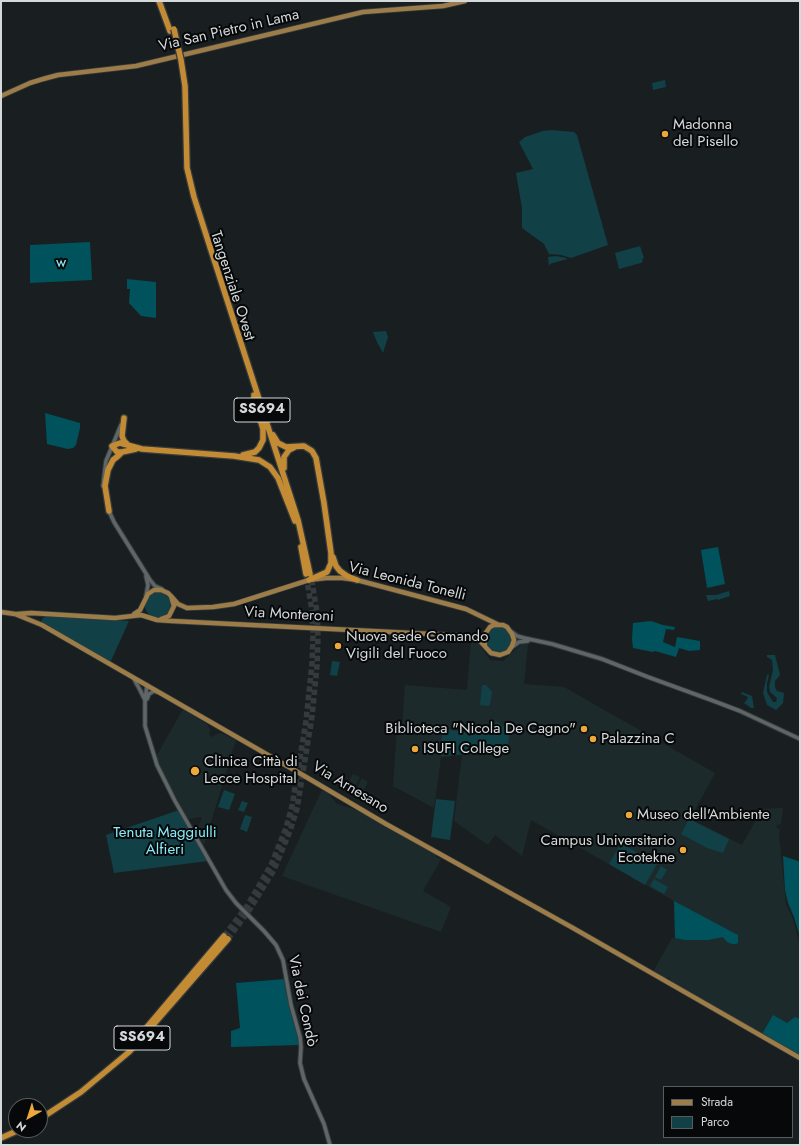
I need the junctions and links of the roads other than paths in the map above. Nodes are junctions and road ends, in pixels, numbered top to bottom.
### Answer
1 (159, 1) edge
2 (163, 1) edge
3 (465, 1) edge
4 (172, 30) junction
5 (1, 96) edge
6 (256, 396) junction
7 (124, 418) joint
8 (112, 446) junction
9 (130, 446) junction
10 (295, 447) junction
11 (142, 449) junction
12 (122, 452) junction
13 (234, 456) junction
14 (292, 499) junction
15 (109, 511) junction
16 (295, 520) junction
17 (331, 553) junction
18 (144, 570) junction
19 (308, 576) junction
20 (357, 580) junction
21 (165, 591) junction
22 (171, 596) junction
23 (145, 597) junction
24 (143, 602) junction
25 (1, 612) edge
26 (36, 613) junction
27 (15, 614) junction
28 (45, 615) junction
29 (128, 617) junction
30 (149, 617) junction
31 (31, 620) junction
32 (159, 620) junction
33 (42, 625) junction
34 (499, 625) junction
35 (511, 631) junction
36 (530, 640) junction
37 (485, 646) junction
38 (510, 649) junction
39 (132, 677) junction
40 (146, 685) junction
41 (159, 692) junction
42 (145, 701) junction
43 (800, 739) edge
44 (800, 1058) edge
45 (48, 1110) edge
46 (48, 1114) edge
47 (330, 1145) edge

1 - 4 highway, Tangenziale Ovest / SS694
2 - 4 highway, Tangenziale Ovest / SS694
3 - 5 main road, Via San Pietro in Lama
4 - 6 highway, Tangenziale Ovest / SS694
6 - 10 highway
6 - 13 highway
6 - 14 highway, Tangenziale Ovest / SS694
6 - 16 highway, Tangenziale Ovest / SS694
7 - 8 street
7 - 9 highway
8 - 9 highway
8 - 12 highway
8 - 15 street
9 - 11 highway
10 - 14 highway
10 - 17 highway
11 - 12 highway
11 - 13 highway
12 - 15 highway
13 - 16 highway
14 - 19 highway, Tangenziale Ovest / SS694
15 - 18 street
16 - 19 highway, Tangenziale Ovest / SS694
17 - 19 highway
17 - 20 highway
18 - 21 street
18 - 23 street
19 - 20 main road, Via Leonida Tonelli
19 - 22 main road, Via Leonida Tonelli
20 - 34 main road, Via Leonida Tonelli
21 - 22 main road
21 - 23 main road
22 - 32 main road
23 - 24 main road
24 - 29 main road
24 - 30 main road
25 - 27 main road, Via Monteroni
26 - 27 main road, Via Monteroni
26 - 28 main road, Via Monteroni
26 - 31 main road
27 - 31 main road, Via Monteroni
28 - 29 main road, Via Monteroni
28 - 31 main road, Via Monteroni
28 - 33 main road
29 - 30 main road, Via Monteroni
30 - 32 main road, Via Monteroni
31 - 33 main road, Via Monteroni
32 - 37 main road, Via Monteroni
33 - 39 main road, Via Arnesano
34 - 35 main road
34 - 37 main road
35 - 36 street
35 - 38 main road
36 - 38 street
36 - 43 street
37 - 38 main road, Via Monteroni
39 - 40 main road, Via Arnesano
39 - 42 street, Via dei Condò
40 - 41 main road, Via Arnesano
40 - 42 street, Via dei Condò
41 - 42 street
41 - 44 main road, Via Arnesano
42 - 47 street, Via dei Condò
45 - 46 highway, SS694

